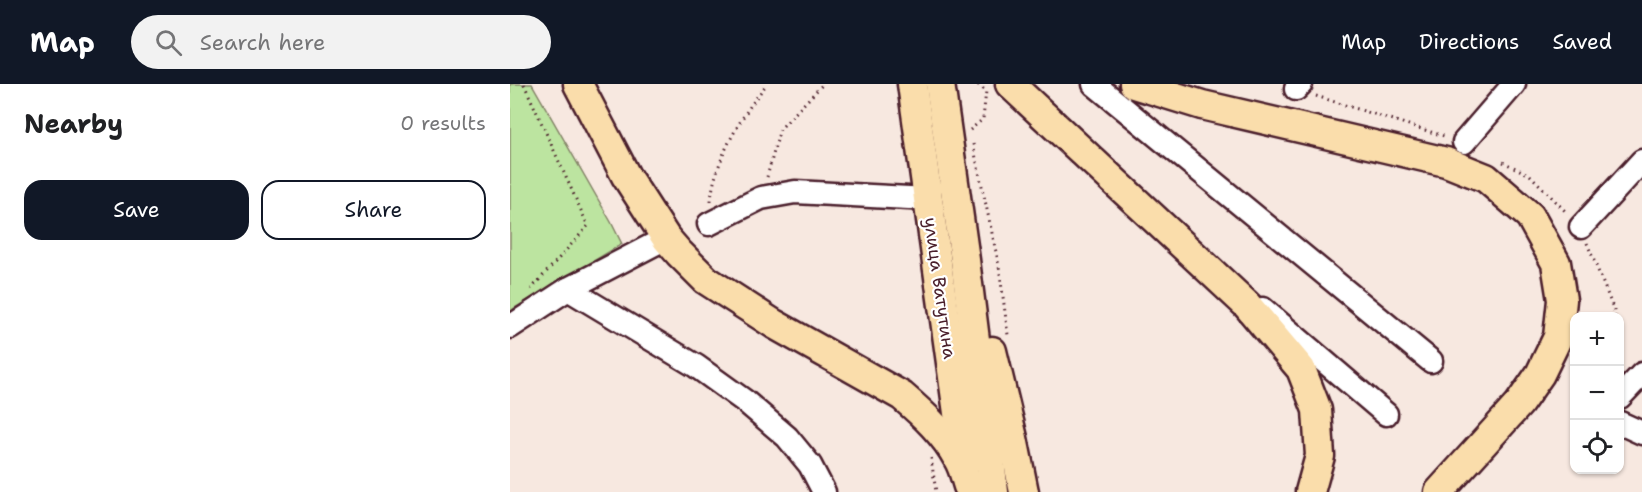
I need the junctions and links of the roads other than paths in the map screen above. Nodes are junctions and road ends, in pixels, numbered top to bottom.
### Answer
1 (578, 84) edge
2 (912, 84) edge
3 (940, 84) edge
4 (1094, 84) edge
5 (1134, 84) edge
6 (1514, 84) edge
7 (998, 88) edge
8 (1464, 142) dead end
9 (1642, 161) edge
10 (928, 199) junction
11 (709, 224) road end
12 (1581, 227) dead end
13 (666, 238) junction
14 (965, 260) junction
15 (568, 289) junction
16 (1247, 305) junction
17 (510, 327) edge
18 (1431, 361) dead end
19 (1642, 374) edge
20 (1624, 393) edge
21 (1386, 414) dead end
22 (1624, 425) edge
23 (1642, 433) edge
24 (977, 490) edge
25 (824, 492) edge
26 (1024, 492) edge
27 (1310, 492) edge
28 (1439, 492) edge

1 - 13 main road
2 - 10 main road, улица Ватутина
3 - 14 main road, улица Ватутина
4 - 18 street
5 - 28 main road
6 - 8 street
7 - 16 main road
9 - 12 street
10 - 11 street
10 - 24 main road, улица Ватутина
13 - 15 street
13 - 24 main road
14 - 24 main road, улица Ватутина
14 - 26 main road
15 - 17 street
15 - 25 street
16 - 21 street
16 - 27 main road
19 - 20 street
22 - 23 street

